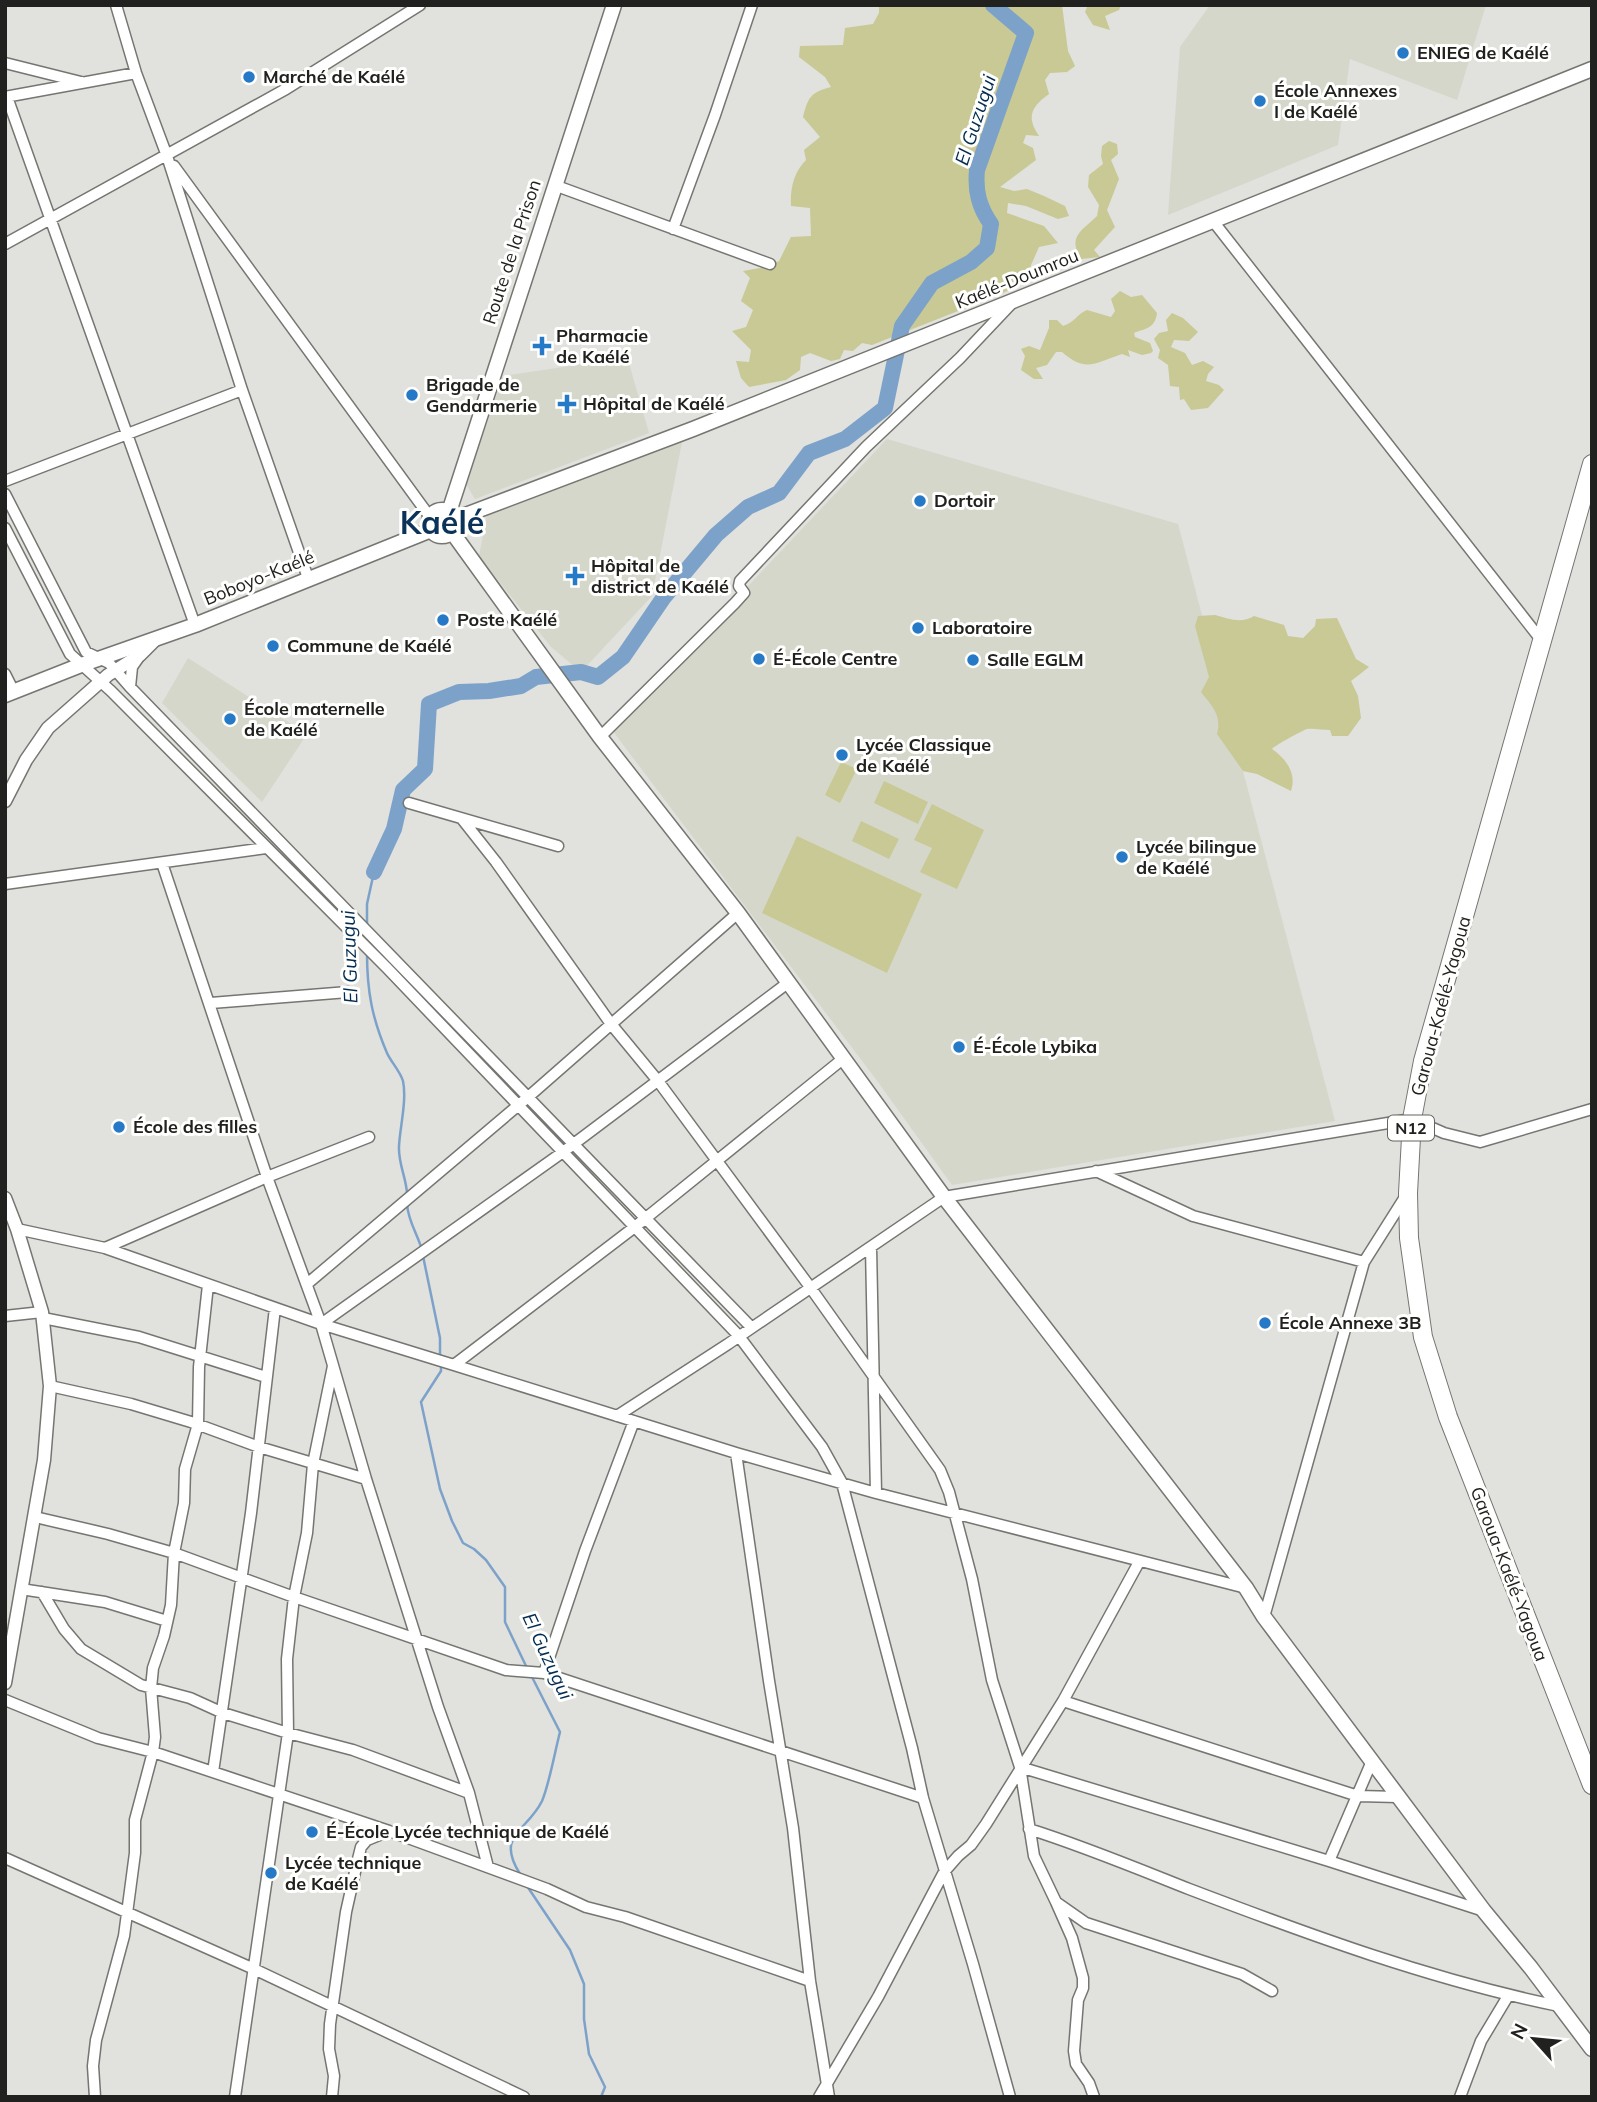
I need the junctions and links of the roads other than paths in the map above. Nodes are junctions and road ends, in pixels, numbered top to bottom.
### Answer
1 (116, 5) edge
2 (420, 5) edge
3 (614, 5) edge
4 (752, 5) edge
5 (5, 63) edge
6 (1592, 69) edge
7 (136, 73) junction
8 (83, 83) junction
9 (6, 97) edge
10 (167, 156) junction
11 (554, 185) junction
12 (50, 219) junction
13 (1213, 221) junction
14 (673, 229) junction
15 (5, 244) edge
16 (770, 264) dead end
17 (1012, 303) junction
18 (242, 390) junction
19 (127, 434) junction
20 (1592, 464) edge
21 (5, 481) edge
22 (5, 494) edge
23 (452, 521) junction
24 (430, 524) junction
25 (5, 528) edge
26 (308, 578) junction
27 (195, 625) junction
28 (156, 639) junction
29 (1542, 641) junction
30 (140, 655) junction
31 (102, 659) junction
32 (81, 666) junction
33 (116, 669) junction
34 (5, 674) edge
35 (101, 682) junction
36 (130, 687) junction
37 (10, 694) edge
38 (600, 737) junction
39 (5, 801) edge
40 (409, 803) dead end
41 (462, 818) junction
42 (558, 846) dead end
43 (266, 848) junction
44 (162, 863) junction
45 (5, 884) edge
46 (738, 913) junction
47 (789, 982) junction
48 (348, 992) dead end
49 (211, 1003) junction
50 (611, 1024) junction
51 (844, 1058) junction
52 (658, 1081) junction
53 (527, 1098) junction
54 (518, 1106) junction
55 (1592, 1109) edge
56 (1412, 1119) junction
57 (369, 1137) dead end
58 (573, 1144) junction
59 (563, 1152) junction
60 (717, 1161) junction
61 (1096, 1171) junction
62 (267, 1177) junction
63 (1408, 1193) junction
64 (944, 1197) junction
65 (5, 1198) edge
66 (645, 1217) junction
67 (636, 1226) junction
68 (17, 1229) junction
69 (871, 1247) junction
70 (105, 1248) junction
71 (1364, 1262) junction
72 (307, 1284) junction
73 (208, 1285) junction
74 (810, 1287) junction
75 (275, 1308) junction
76 (42, 1315) junction
77 (5, 1316) edge
78 (321, 1324) junction
79 (751, 1327) junction
80 (738, 1335) junction
81 (201, 1355) junction
82 (333, 1363) junction
83 (454, 1365) junction
84 (873, 1375) junction
85 (265, 1377) junction
86 (50, 1386) junction
87 (617, 1416) junction
88 (634, 1421) junction
89 (198, 1424) junction
90 (259, 1447) junction
91 (736, 1453) junction
92 (313, 1464) junction
93 (366, 1479) junction
94 (842, 1483) junction
95 (876, 1493) junction
96 (954, 1514) junction
97 (35, 1517) junction
98 (174, 1553) junction
99 (1139, 1562) junction
100 (241, 1577) junction
101 (1245, 1588) junction
102 (21, 1589) junction
103 (42, 1592) junction
104 (294, 1597) junction
105 (1264, 1617) junction
106 (167, 1621) junction
107 (417, 1638) junction
108 (544, 1673) junction
109 (5, 1683) edge
110 (151, 1688) junction
111 (5, 1700) edge
112 (1063, 1701) junction
113 (223, 1713) junction
114 (288, 1733) junction
115 (153, 1752) junction
116 (782, 1753) junction
117 (1372, 1761) junction
118 (1020, 1767) junction
119 (213, 1772) junction
120 (1592, 1785) edge
121 (469, 1793) junction
122 (278, 1796) junction
123 (1358, 1796) junction
124 (1398, 1797) junction
125 (923, 1798) junction
126 (1029, 1829) junction
127 (389, 1831) junction
128 (5, 1858) edge
129 (1329, 1861) junction
130 (488, 1867) junction
131 (944, 1872) junction
132 (1056, 1902) junction
133 (1484, 1911) junction
134 (127, 1913) junction
135 (254, 1969) junction
136 (810, 1981) junction
137 (1272, 1991) dead end
138 (1508, 1996) junction
139 (1559, 2006) junction
140 (333, 2008) junction
141 (1592, 2049) edge
142 (827, 2085) junction
143 (95, 2097) edge
144 (235, 2097) edge
145 (332, 2097) edge
146 (524, 2097) edge
147 (819, 2097) edge
148 (829, 2097) edge
149 (1010, 2097) edge
150 (1094, 2097) edge
151 (1460, 2097) edge

1 - 7 street
2 - 10 street
3 - 11 main road, Route de la Prison
4 - 14 street
5 - 8 street
6 - 13 main road, Kaélé-Doumrou
7 - 8 street
7 - 10 street
8 - 9 street
9 - 12 street
10 - 12 street
10 - 18 street
10 - 24 street
11 - 14 street
11 - 23 main road, Route de la Prison
12 - 15 street
12 - 19 street
13 - 17 main road, Kaélé-Doumrou
13 - 29 street
14 - 16 street
17 - 23 main road, Kaélé-Doumrou
17 - 38 street
18 - 19 street
18 - 26 street
19 - 21 street
19 - 27 street
20 - 29 highway, Garoua-Kaélé-Yagoua / N12
22 - 31 street
23 - 24 main road, Kaélé-Doumrou
23 - 24 main road
23 - 38 main road
24 - 26 main road, Boboyo-Kaélé
25 - 32 street
26 - 27 main road, Boboyo-Kaélé
27 - 28 main road, Boboyo-Kaélé
28 - 30 street
28 - 31 main road, Boboyo-Kaélé
29 - 56 highway, Garoua-Kaélé-Yagoua / N12
30 - 33 street
30 - 36 street
31 - 32 main road, Boboyo-Kaélé
31 - 33 street
32 - 35 street
32 - 37 main road
33 - 35 street
33 - 36 street
34 - 37 street
35 - 39 street
35 - 43 street
36 - 53 street
38 - 46 main road
40 - 41 street
41 - 42 street
41 - 50 street
43 - 44 street
43 - 54 street
44 - 45 street
44 - 49 street
46 - 47 main road
46 - 50 street
47 - 51 main road
47 - 52 street
48 - 49 street
49 - 62 street
50 - 52 street
50 - 53 street
51 - 60 street
51 - 64 main road
52 - 58 street
52 - 60 street
53 - 54 street
53 - 58 street
54 - 59 street
54 - 72 street
55 - 56 street
56 - 61 street
56 - 63 highway, Garoua-Kaélé-Yagoua / N12
57 - 62 street
58 - 59 street
58 - 66 street
59 - 67 street
59 - 78 street
60 - 66 street
60 - 74 street
61 - 64 street
61 - 71 street
62 - 70 street
62 - 72 street
63 - 71 street
63 - 120 highway, Garoua-Kaélé-Yagoua / N12
64 - 69 street
64 - 101 main road
65 - 68 street
66 - 67 street
66 - 79 street
67 - 80 street
67 - 83 street
68 - 70 street
68 - 76 street
69 - 74 street
69 - 84 street
70 - 73 street
71 - 105 street
72 - 78 street
73 - 75 street
73 - 81 street
74 - 79 street
74 - 84 street
75 - 78 street
75 - 85 street
76 - 77 street
76 - 81 street
76 - 86 street
78 - 82 street
78 - 83 street
79 - 80 street
80 - 87 street
80 - 94 street
81 - 85 street
81 - 89 street
82 - 92 street
82 - 93 street
83 - 87 street
84 - 95 street
84 - 96 street
85 - 90 street
86 - 89 street
86 - 97 street
87 - 88 street
88 - 91 street
88 - 108 street
89 - 90 street
89 - 98 street
90 - 92 street
90 - 100 street
91 - 94 street
91 - 116 street
92 - 93 street
92 - 104 street
93 - 107 street
94 - 95 street
94 - 125 street
95 - 96 street
96 - 99 street
96 - 118 street
97 - 98 street
97 - 102 street
98 - 100 street
98 - 106 street
99 - 101 street
99 - 112 street
100 - 104 street
100 - 113 street
101 - 105 main road
102 - 103 street
102 - 109 street
103 - 106 street
103 - 110 street
104 - 107 street
104 - 114 street
105 - 117 main road
106 - 110 street
107 - 108 street
107 - 121 street
108 - 116 street
110 - 113 street
110 - 115 street
111 - 115 street
112 - 118 street
112 - 123 street
113 - 114 street
113 - 119 street
114 - 121 street
114 - 122 street
115 - 119 street
115 - 134 street
116 - 125 street
116 - 136 street
117 - 123 street
117 - 124 main road
118 - 126 street
118 - 129 street
118 - 131 street
119 - 122 street
121 - 130 street
122 - 127 street
122 - 135 street
123 - 124 street
123 - 129 street
124 - 133 main road
125 - 131 street
126 - 132 street
126 - 138 street
127 - 130 street
127 - 140 street
128 - 134 street
129 - 133 street
130 - 136 street
131 - 142 street
131 - 149 street
132 - 137 street
132 - 150 street
133 - 139 main road
134 - 135 street
134 - 143 street
135 - 140 street
135 - 144 street
136 - 142 street
138 - 139 street
138 - 151 street
139 - 141 main road
140 - 145 street
140 - 146 street
142 - 147 street
142 - 148 street

